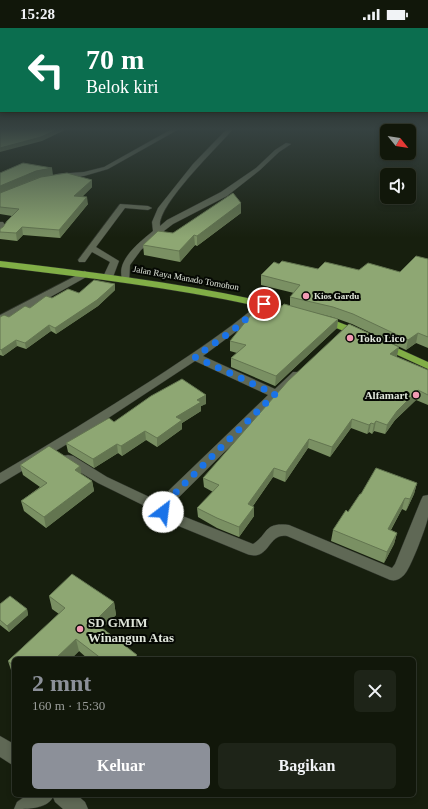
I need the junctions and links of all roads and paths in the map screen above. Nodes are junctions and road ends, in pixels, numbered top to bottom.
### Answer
1 (111, 165) edge
2 (195, 165) edge
3 (261, 165) edge
4 (52, 177) edge
5 (148, 208) dead end
6 (0, 224) edge
7 (0, 232) edge
8 (157, 232) junction
9 (92, 248) junction
10 (82, 260) dead end
11 (0, 264) edge
12 (85, 274) junction
13 (108, 277) junction
14 (126, 279) junction
15 (264, 304) junction
16 (0, 319) edge
17 (347, 327) junction
18 (336, 338) edge
19 (195, 357) junction
20 (307, 364) edge
21 (428, 366) edge
22 (275, 394) junction
23 (52, 448) junction
24 (0, 479) edge
25 (428, 500) edge
26 (163, 509) junction
27 (0, 745) edge
28 (12, 754) edge
29 (41, 797) edge
30 (64, 797) edge
31 (24, 809) edge
32 (78, 809) edge

1 - 4 street
2 - 8 street
3 - 8 street
5 - 9 street
6 - 7 street
8 - 14 street
9 - 10 street
9 - 13 street
11 - 12 highway, Jalan Raya Manado Tomohon
12 - 13 highway, Jalan Raya Manado Tomohon
12 - 16 street
13 - 14 highway, Jalan Raya Manado Tomohon
14 - 15 highway, Jalan Raya Manado Tomohon
15 - 17 highway, Jalan Raya Manado Tomohon
15 - 19 street
17 - 18 street
17 - 21 highway, Jalan Raya Manado Tomohon
19 - 22 street
19 - 23 street
20 - 22 street
22 - 26 street
23 - 24 street
23 - 26 street
25 - 26 street
27 - 28 street
29 - 31 street
30 - 32 street

